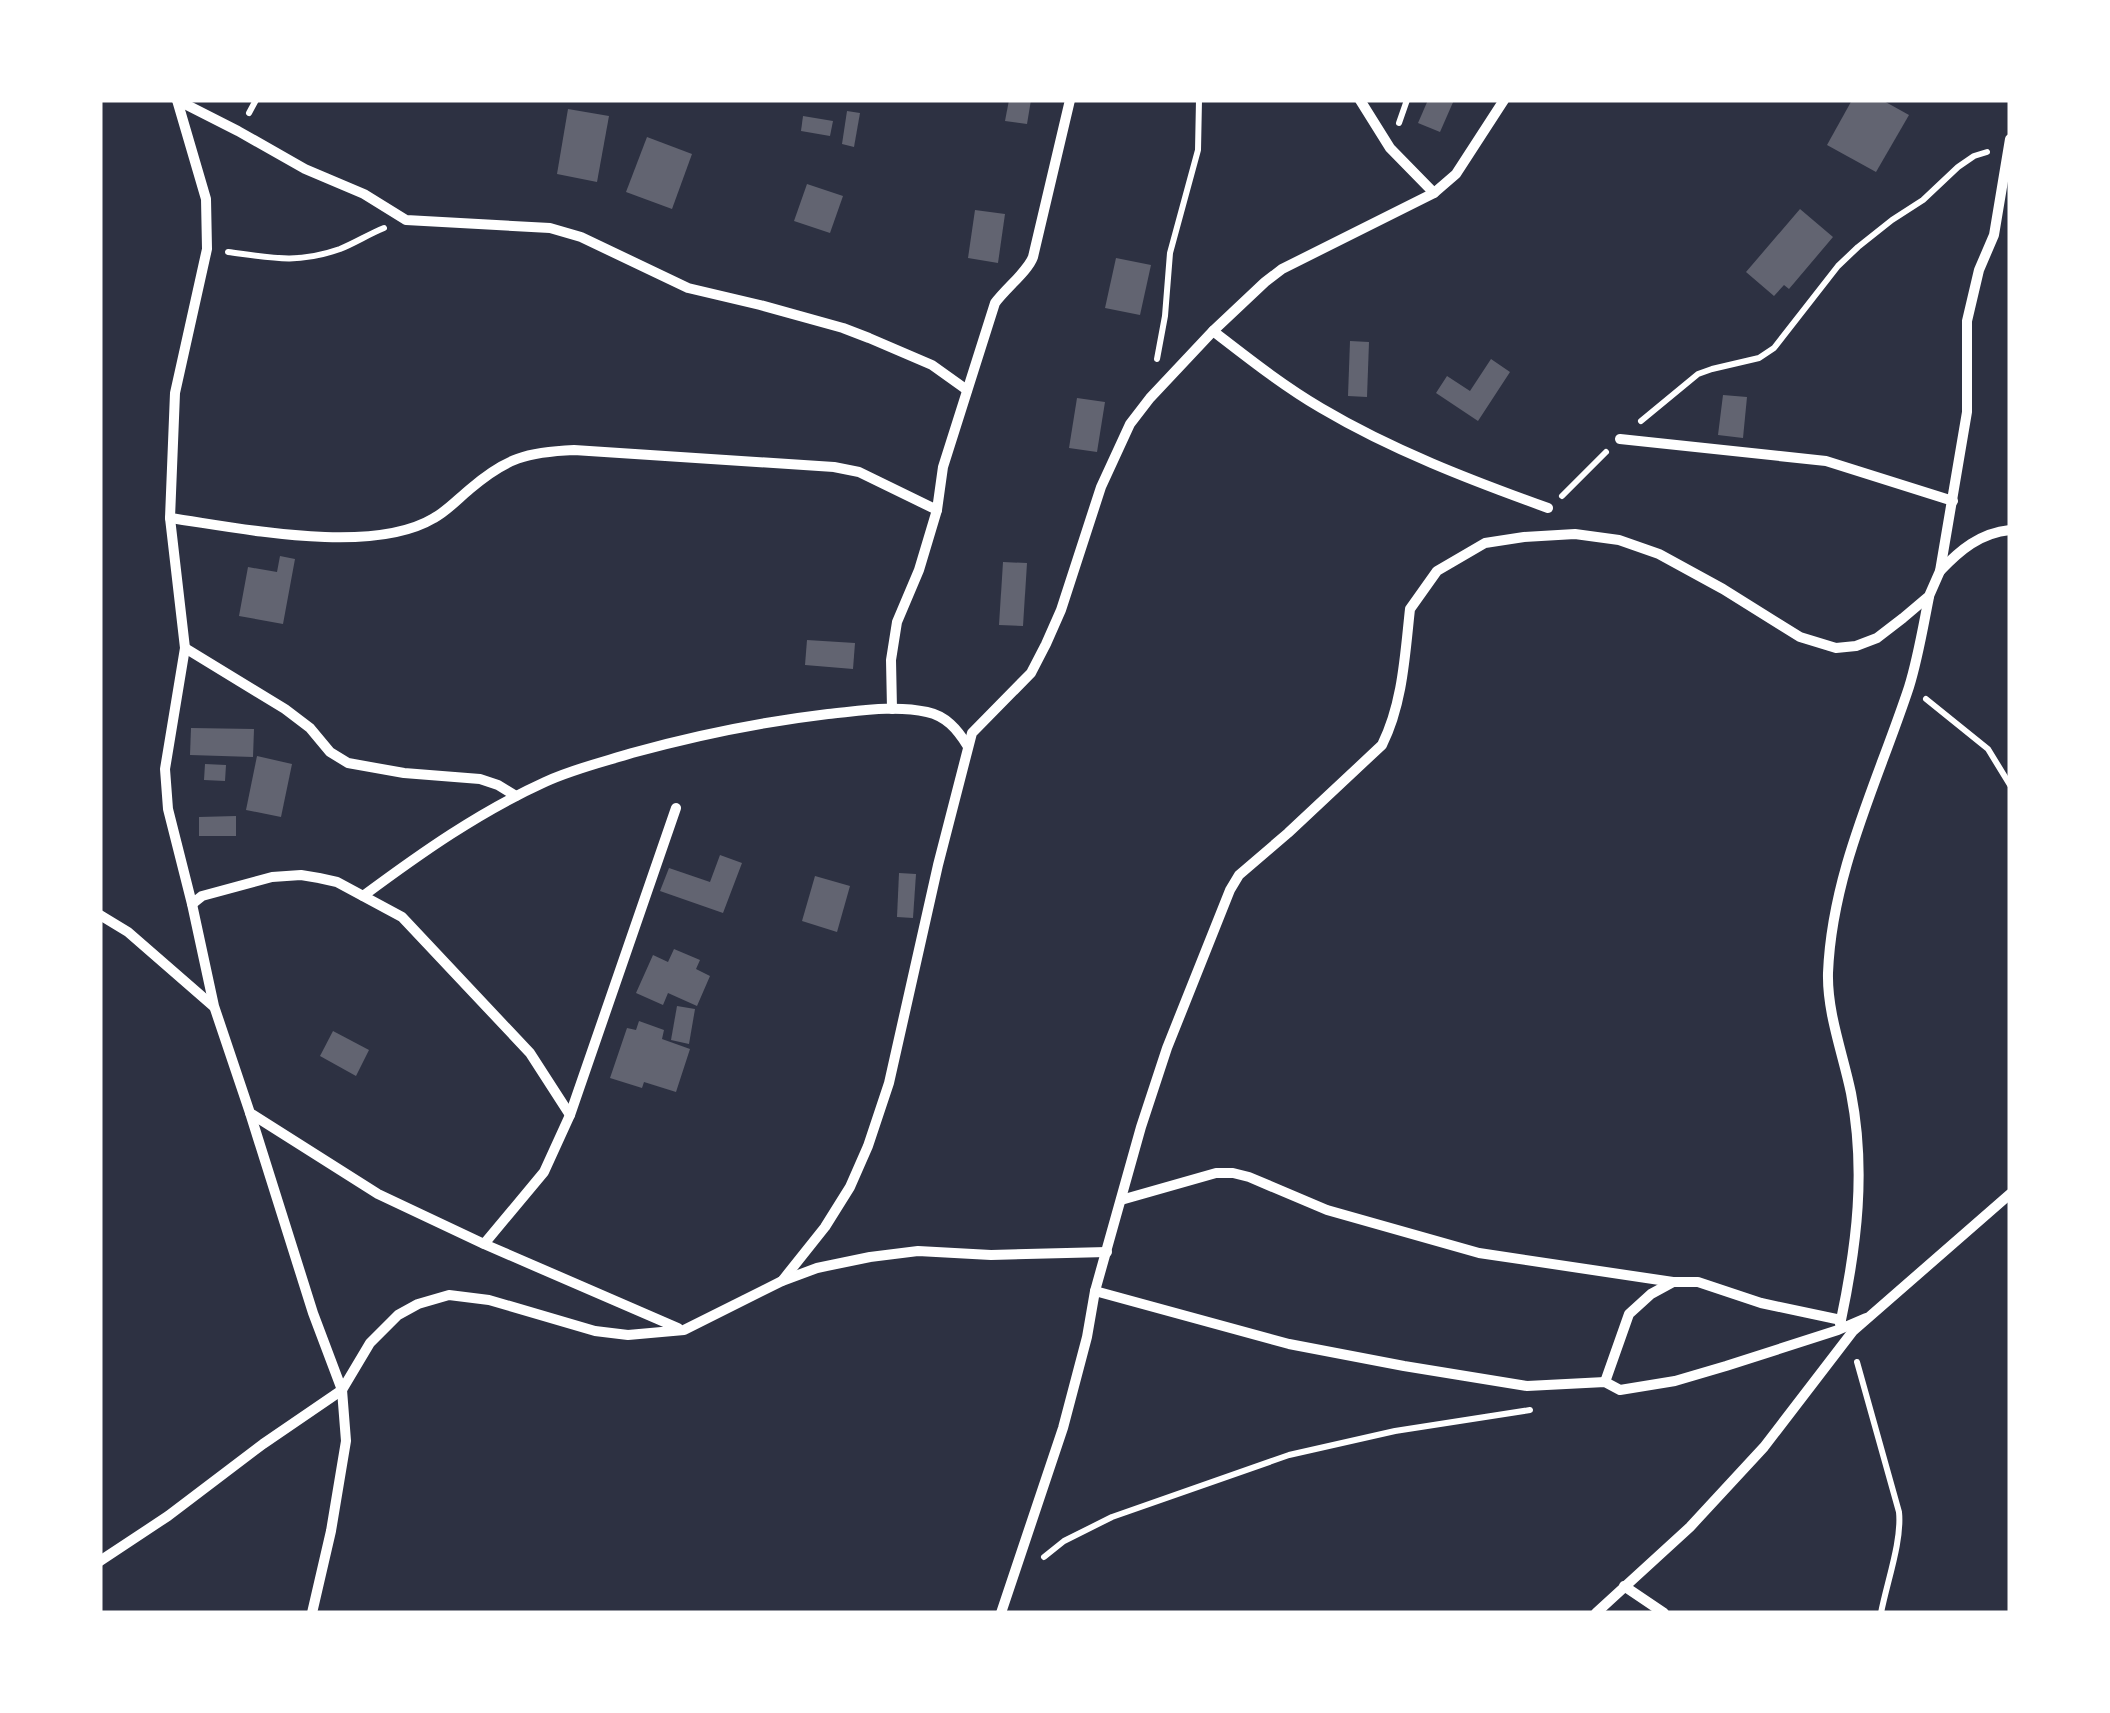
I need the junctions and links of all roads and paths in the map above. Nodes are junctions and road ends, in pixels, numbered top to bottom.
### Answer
1 (177, 100) edge
2 (1070, 100) edge
3 (1200, 100) edge
4 (1360, 100) edge
5 (1504, 100) edge
6 (2009, 142) edge
7 (1434, 193) junction
8 (406, 220) junction
9 (207, 248) junction
10 (1213, 331) junction
11 (967, 390) junction
12 (1150, 398) junction
13 (1620, 439) junction
14 (1953, 501) junction
15 (1548, 508) joint
16 (937, 510) junction
17 (170, 518) junction
18 (2010, 530) edge
19 (1940, 571) junction
20 (1929, 596) junction
21 (185, 648) junction
22 (1909, 686) junction
23 (892, 709) junction
24 (967, 744) junction
25 (2010, 785) edge
26 (516, 796) junction
27 (676, 808) dead end
28 (363, 896) junction
29 (192, 904) junction
30 (100, 915) edge
31 (214, 1006) junction
32 (250, 1113) junction
33 (570, 1115) junction
34 (2010, 1194) edge
35 (1121, 1200) junction
36 (484, 1244) junction
37 (1108, 1252) junction
38 (782, 1282) junction
39 (1673, 1282) junction
40 (1095, 1292) junction
41 (1866, 1318) junction
42 (1839, 1325) junction
43 (684, 1330) junction
44 (1854, 1330) junction
45 (1605, 1382) junction
46 (342, 1390) junction
47 (1547, 1407) dead end
48 (100, 1561) edge
49 (1012, 1584) junction
50 (1624, 1586) junction
51 (312, 1613) edge
52 (1001, 1613) edge
53 (1596, 1613) edge
54 (1664, 1613) edge
55 (1881, 1613) edge

1 - 8 street
1 - 9 street
2 - 11 street
3 - 12 path
4 - 7 street
5 - 7 street
6 - 13 path
6 - 14 street
7 - 10 street
8 - 9 path
8 - 11 street
9 - 17 street
10 - 12 street
10 - 15 street
11 - 16 street
12 - 24 street
13 - 14 street
13 - 15 path
14 - 19 street
16 - 17 street
16 - 23 street
17 - 21 street
18 - 19 street
19 - 20 street
20 - 22 street
20 - 35 street
21 - 26 street
21 - 29 street
22 - 25 path
22 - 42 street
23 - 24 street
23 - 26 street
24 - 38 street
26 - 28 street
27 - 33 street
28 - 29 street
28 - 33 street
29 - 31 street
30 - 31 street
31 - 32 street
32 - 36 street
32 - 46 street
33 - 36 street
34 - 41 street
35 - 37 street
35 - 39 street
36 - 43 street
37 - 38 street
37 - 40 street
38 - 43 street
39 - 42 street
39 - 45 street
40 - 45 street
40 - 49 street
41 - 42 street
41 - 44 street
42 - 45 street
43 - 46 street
44 - 50 street
44 - 55 path
46 - 48 street
46 - 51 street
47 - 49 path
49 - 52 street
50 - 53 street
50 - 54 street

